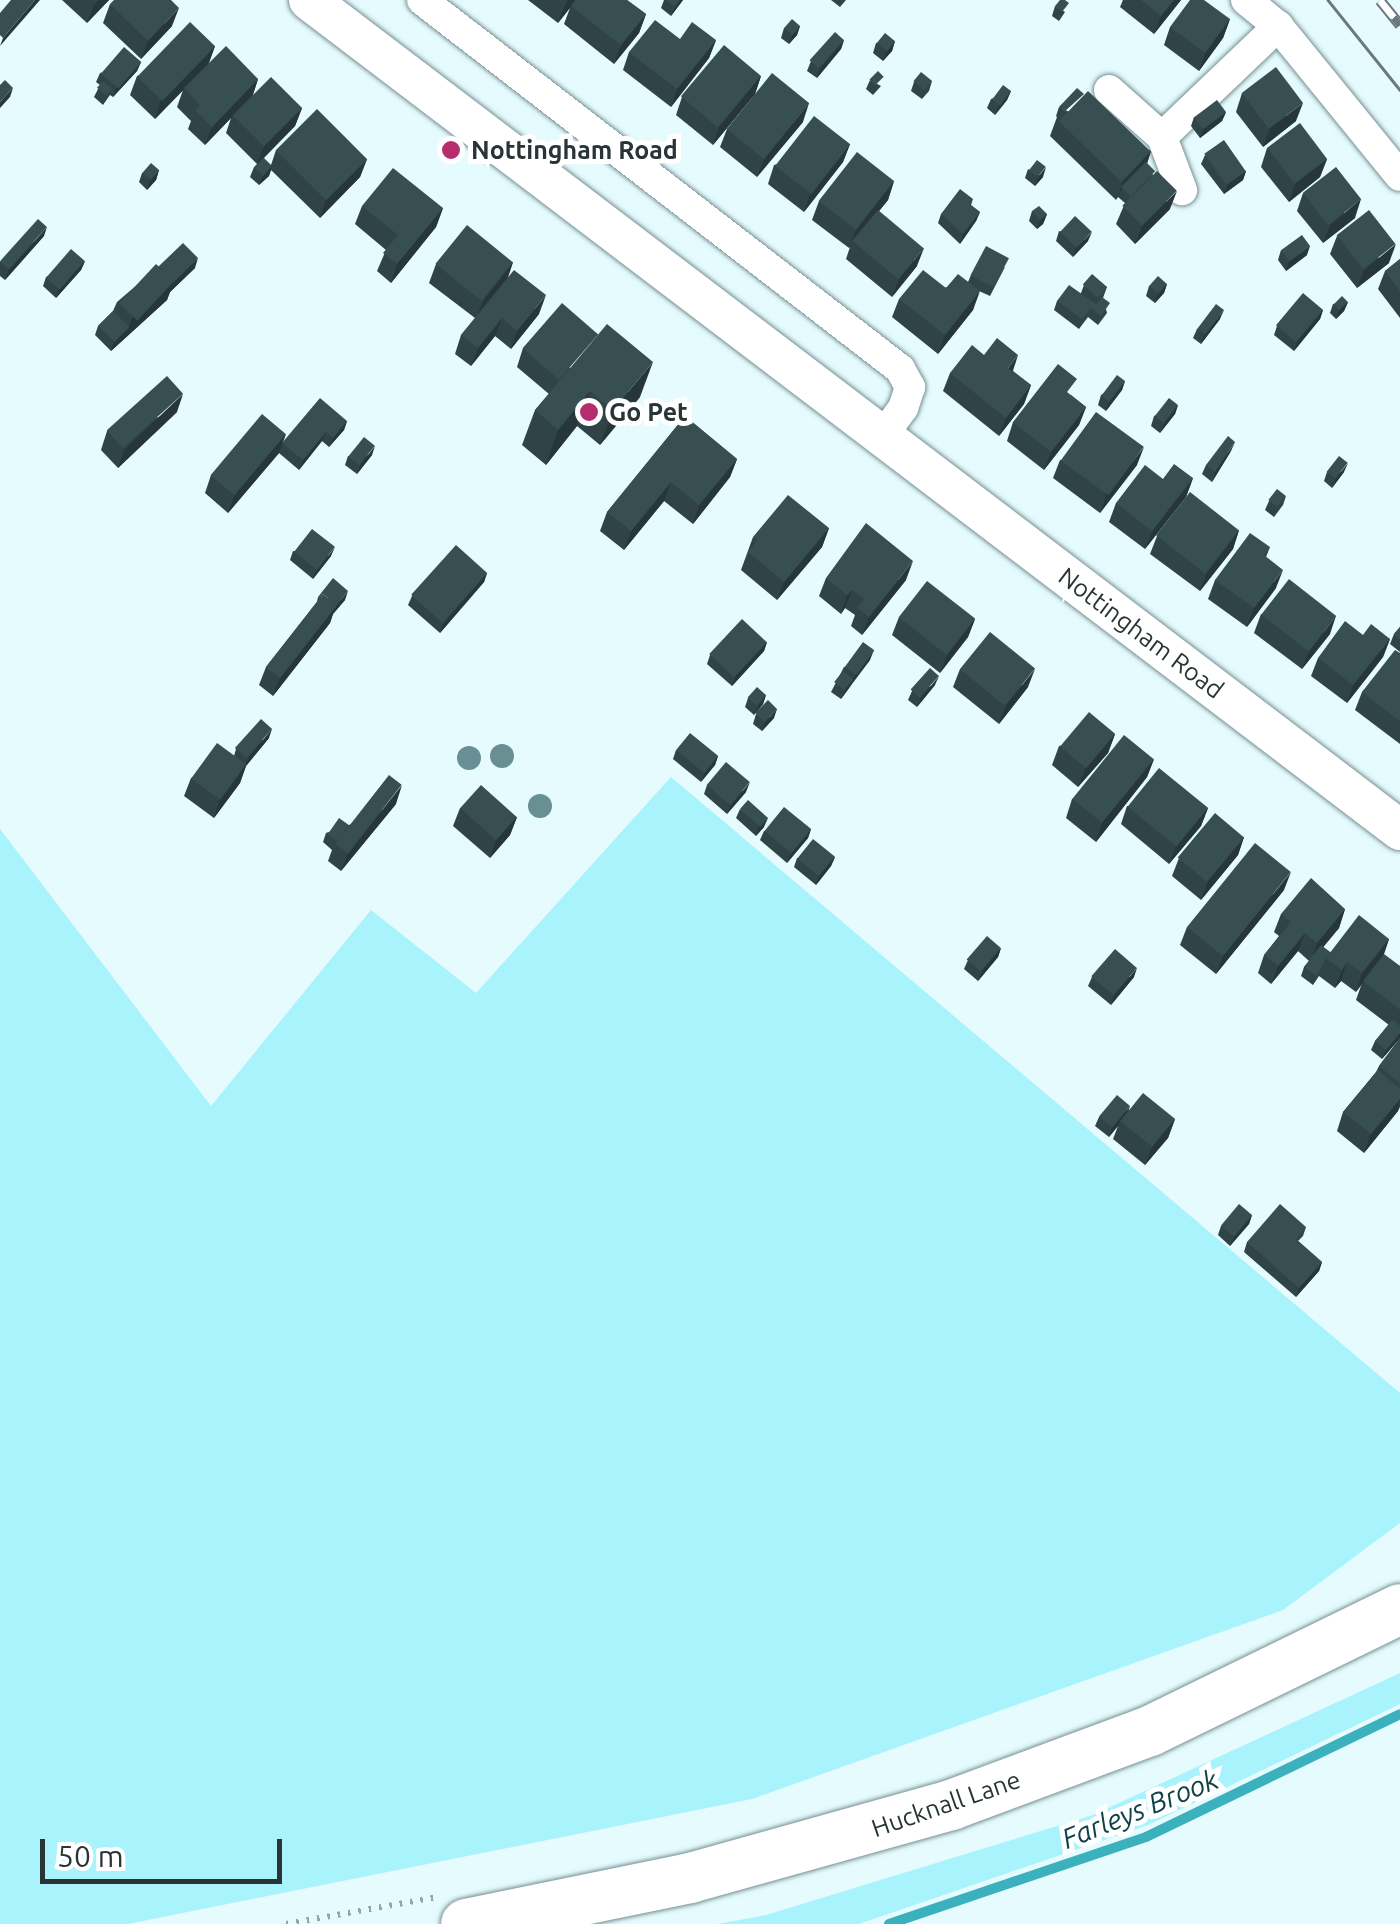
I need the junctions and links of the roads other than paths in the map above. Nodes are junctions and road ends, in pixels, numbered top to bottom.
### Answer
1 (309, 0) edge
2 (422, 0) edge
3 (1246, 0) edge
4 (1278, 26) junction
5 (1108, 90) dead end
6 (1162, 137) junction
7 (1400, 176) edge
8 (1182, 190) dead end
9 (883, 436) junction
10 (1400, 830) edge
11 (1400, 1608) edge
12 (453, 1910) edge

1 - 9 street, Nottingham Road
2 - 9 street
3 - 4 street
4 - 6 street
4 - 7 street
5 - 6 street
6 - 8 street
9 - 10 street, Nottingham Road
11 - 12 main road, Hucknall Lane

